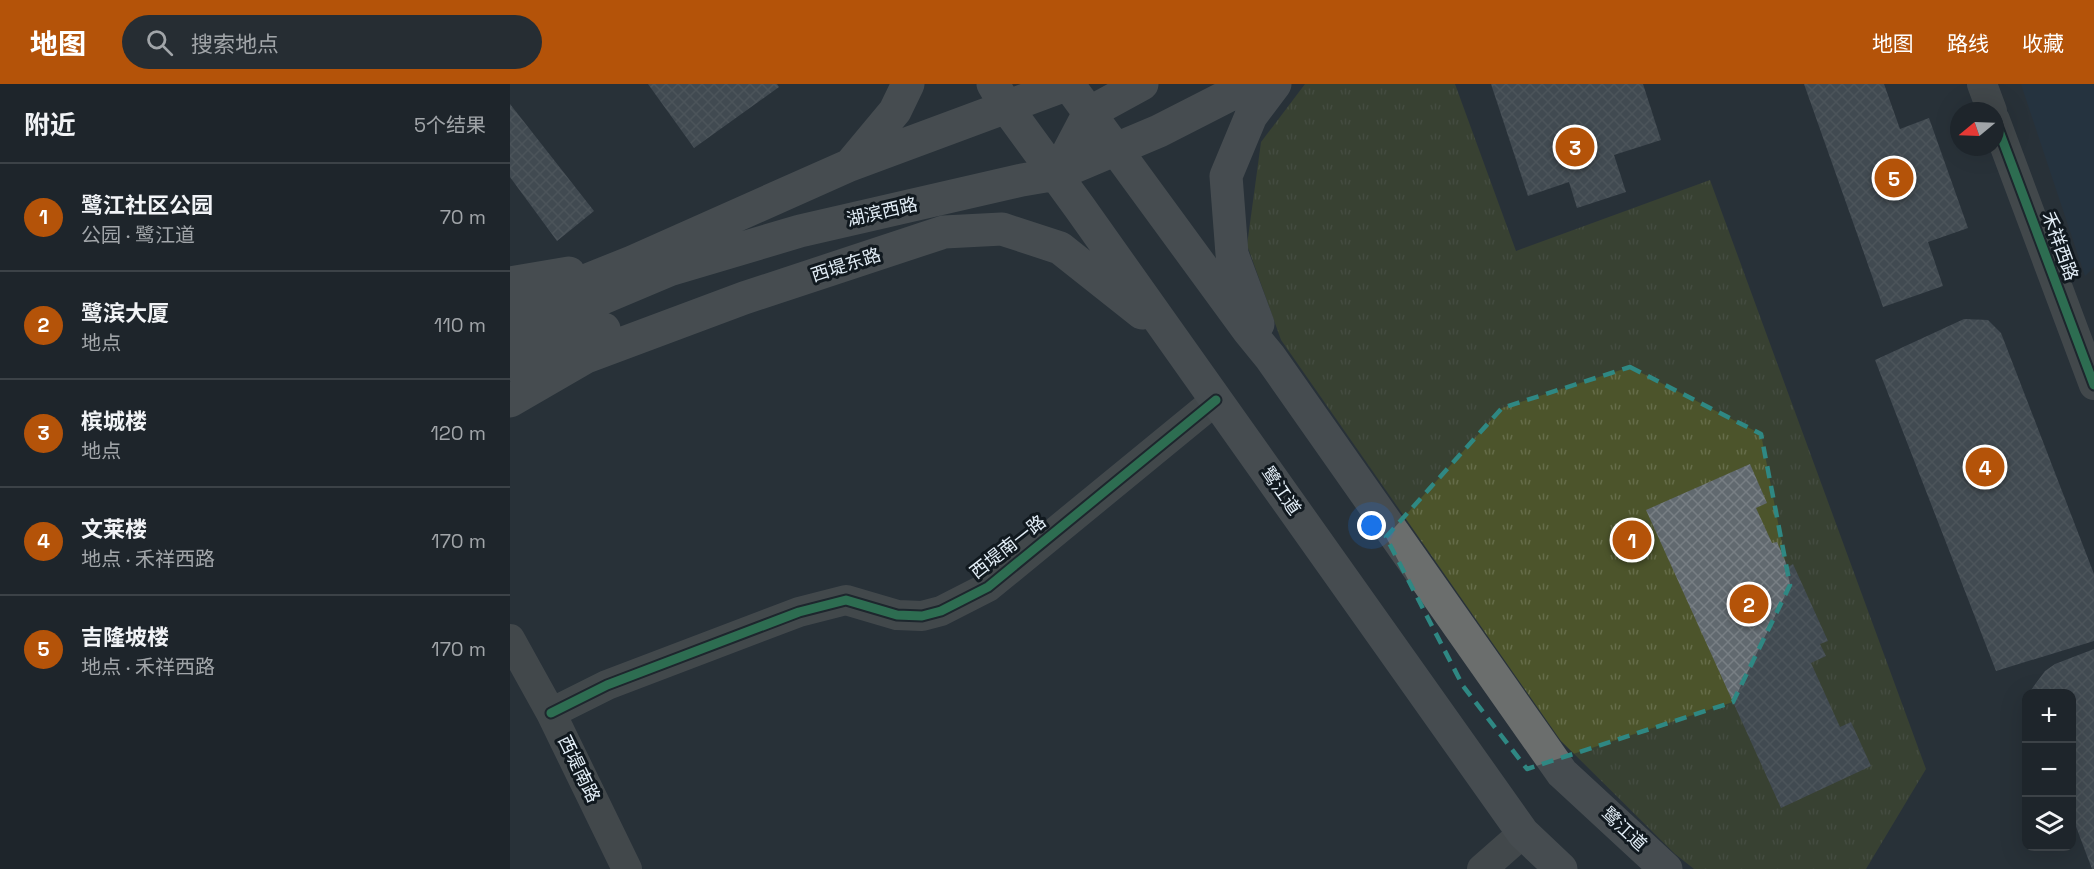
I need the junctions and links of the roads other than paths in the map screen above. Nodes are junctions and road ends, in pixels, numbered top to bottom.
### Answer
1 (908, 84) edge
2 (1068, 84) edge
3 (1142, 84) edge
4 (1251, 84) edge
5 (1275, 84) edge
6 (1982, 84) edge
7 (1000, 96) edge
8 (1989, 102) edge
9 (1089, 113) junction
10 (2004, 144) edge
11 (1116, 149) junction
12 (850, 165) junction
13 (1057, 174) junction
14 (632, 262) junction
15 (840, 267) junction
16 (510, 283) edge
17 (510, 311) edge
18 (1171, 336) junction
19 (510, 337) edge
20 (1270, 357) junction
21 (510, 365) edge
22 (2094, 384) edge
23 (1216, 400) junction
24 (510, 401) edge
25 (510, 639) edge
26 (551, 713) junction
27 (1523, 833) junction
28 (627, 869) edge
29 (1482, 869) edge
30 (1561, 869) edge
31 (1666, 869) edge

1 - 12 main road
2 - 7 main road
2 - 9 main road, 鹭江道
3 - 9 main road
4 - 11 main road, 湖滨西路
5 - 20 main road
6 - 8 street
7 - 12 main road
7 - 13 main road, 鹭江道
9 - 11 main road, 鹭江道
9 - 13 main road
10 - 22 street, 禾祥西路
11 - 13 main road, 湖滨西路
11 - 20 main road, 鹭江道
12 - 14 main road
13 - 18 main road, 鹭江道
13 - 19 main road, 湖滨西路
14 - 16 main road
14 - 17 main road
15 - 18 main road, 西堤东路
15 - 21 main road
15 - 24 main road, 西堤东路
18 - 23 main road, 鹭江道
20 - 31 main road, 鹭江道
23 - 26 street, 西堤南一路
23 - 27 main road, 鹭江道
25 - 26 street, 西堤南路
26 - 28 street, 西堤南路
27 - 29 street
27 - 30 main road, 鹭江道

